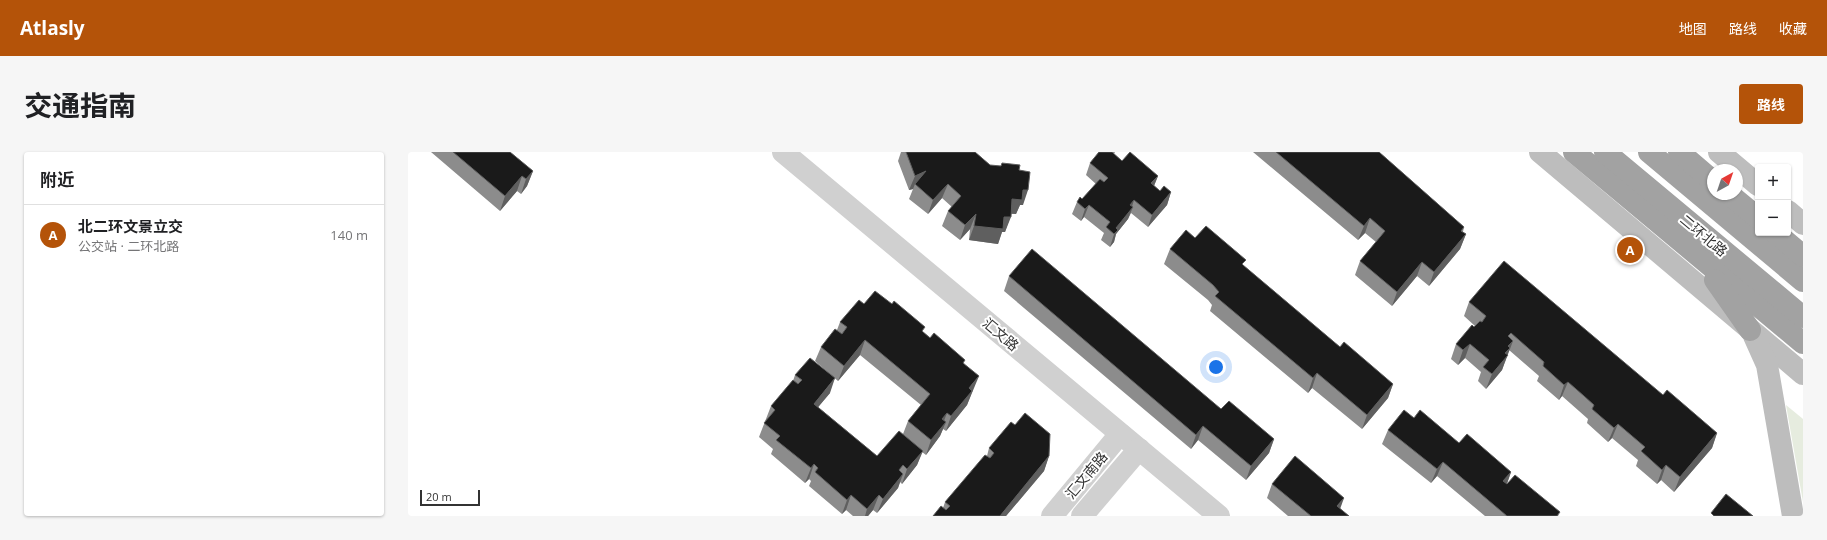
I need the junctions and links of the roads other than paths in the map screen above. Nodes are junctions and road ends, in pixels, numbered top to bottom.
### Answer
1 (783, 152) edge
2 (1540, 152) edge
3 (1574, 152) edge
4 (1605, 152) edge
5 (1649, 152) edge
6 (1679, 152) edge
7 (1719, 152) edge
8 (1707, 176) edge
9 (1755, 182) edge
10 (1736, 200) edge
11 (1737, 200) edge
12 (1755, 211) edge
13 (1791, 214) edge
14 (1755, 216) edge
15 (1803, 224) edge
16 (1791, 230) edge
17 (1780, 236) edge
18 (1803, 236) edge
19 (1699, 256) junction
20 (1803, 256) edge
21 (1803, 281) edge
22 (1803, 317) edge
23 (1750, 330) junction
24 (1803, 344) edge
25 (1803, 374) edge
26 (1120, 434) junction
27 (1139, 449) junction
28 (1052, 516) edge
29 (1082, 516) edge
30 (1219, 516) edge
31 (1793, 516) edge

1 - 26 street, 汇文路
2 - 23 main road
3 - 19 highway
4 - 22 highway, 二环北路
5 - 21 highway, 二环北路
6 - 8 highway
7 - 9 main road
10 - 14 highway
11 - 12 highway
13 - 15 main road
16 - 18 highway
17 - 20 highway
19 - 23 highway
19 - 24 highway
23 - 25 main road
23 - 31 main road
26 - 27 street, 汇文路
26 - 28 street, 汇文南路
27 - 29 street, 汇文南路
27 - 30 street, 汇文路

